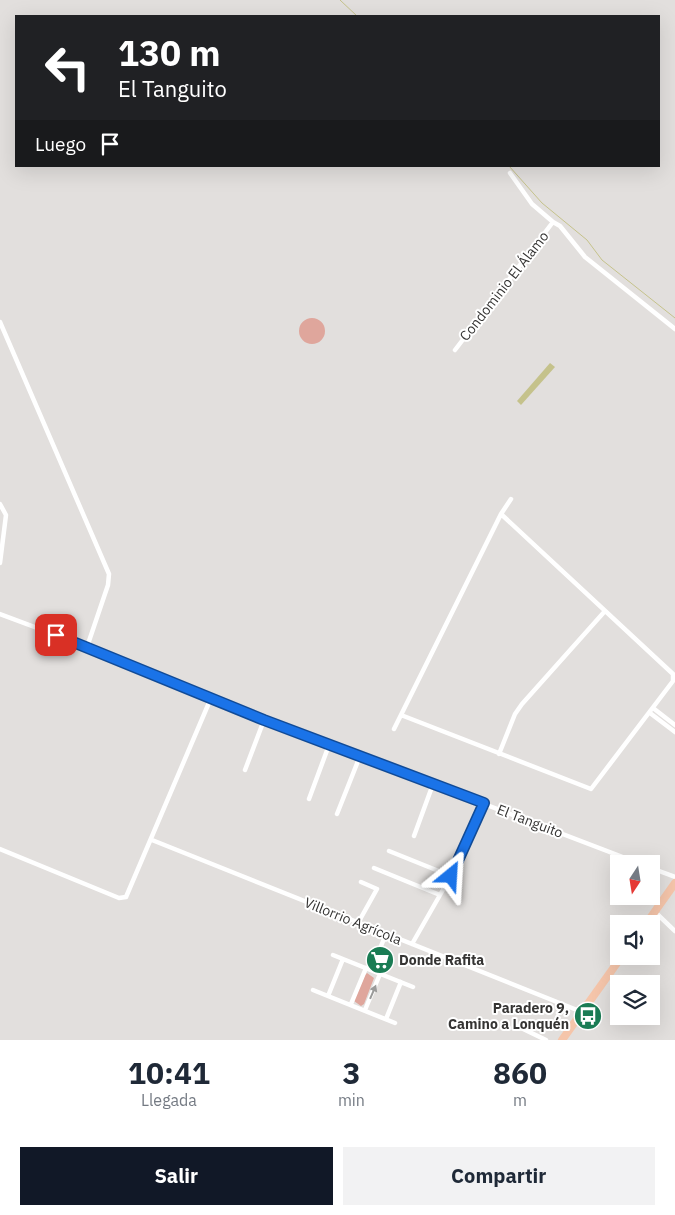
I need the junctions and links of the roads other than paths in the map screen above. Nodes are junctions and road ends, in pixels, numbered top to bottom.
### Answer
1 (510, 173) dead end
2 (553, 222) junction
3 (0, 322) edge
4 (675, 329) edge
5 (455, 350) dead end
6 (511, 499) dead end
7 (0, 504) edge
8 (501, 514) junction
9 (0, 563) edge
10 (604, 611) junction
11 (0, 614) edge
12 (87, 646) junction
13 (211, 698) junction
14 (651, 711) junction
15 (401, 715) junction
16 (264, 720) junction
17 (675, 725) edge
18 (394, 729) dead end
19 (675, 732) edge
20 (329, 745) junction
21 (499, 754) junction
22 (360, 756) junction
23 (245, 770) dead end
24 (433, 784) junction
25 (309, 799) dead end
26 (484, 803) junction
27 (337, 814) dead end
28 (414, 836) dead end
29 (152, 840) junction
30 (0, 848) edge
31 (389, 851) dead end
32 (618, 855) edge
33 (374, 868) dead end
34 (660, 871) edge
35 (451, 876) junction
36 (675, 877) edge
37 (361, 882) dead end
38 (675, 883) edge
39 (440, 895) junction
40 (654, 912) junction
41 (652, 915) edge
42 (358, 923) junction
43 (675, 931) edge
44 (386, 934) junction
45 (412, 944) junction
46 (333, 955) dead end
47 (343, 959) junction
48 (616, 965) edge
49 (368, 969) junction
50 (380, 974) junction
51 (401, 982) junction
52 (413, 987) dead end
53 (313, 990) dead end
54 (328, 996) junction
55 (351, 1004) junction
56 (365, 1010) junction
57 (582, 1012) junction
58 (386, 1019) junction
59 (395, 1023) dead end
60 (517, 1026) dead end
61 (546, 1040) edge
62 (562, 1040) edge

1 - 2 street
2 - 4 street
2 - 5 street, Condominio El Álamo
3 - 12 street
6 - 8 street
7 - 9 street
8 - 10 street
8 - 15 street
10 - 14 street
10 - 21 street
11 - 12 street, El Tanguito
12 - 13 street, El Tanguito
13 - 16 street, El Tanguito
13 - 29 street
14 - 17 street
14 - 19 street
14 - 21 street
15 - 18 street
15 - 21 street
16 - 20 street, El Tanguito
16 - 23 street
20 - 22 street, El Tanguito
20 - 25 street
22 - 24 street, El Tanguito
22 - 27 street
24 - 26 street, El Tanguito
24 - 28 street
26 - 32 street, El Tanguito
26 - 35 street
29 - 30 street
29 - 42 street, Villorrio Agrícola
31 - 35 street
33 - 39 street
34 - 36 street
35 - 39 street
37 - 42 street
38 - 40 main road
39 - 45 street
40 - 41 main road
40 - 43 street
42 - 44 street, Villorrio Agrícola
44 - 45 street, Villorrio Agrícola
44 - 49 street
45 - 57 street, Villorrio Agrícola
46 - 47 street
47 - 49 street
47 - 54 street
48 - 57 main road
49 - 50 street
49 - 55 street
50 - 51 street
56 -> 50 street
51 - 52 street
51 - 58 street
53 - 54 street
54 - 55 street
55 - 56 street
56 - 58 street
57 - 62 main road
58 - 59 street
60 - 61 street

